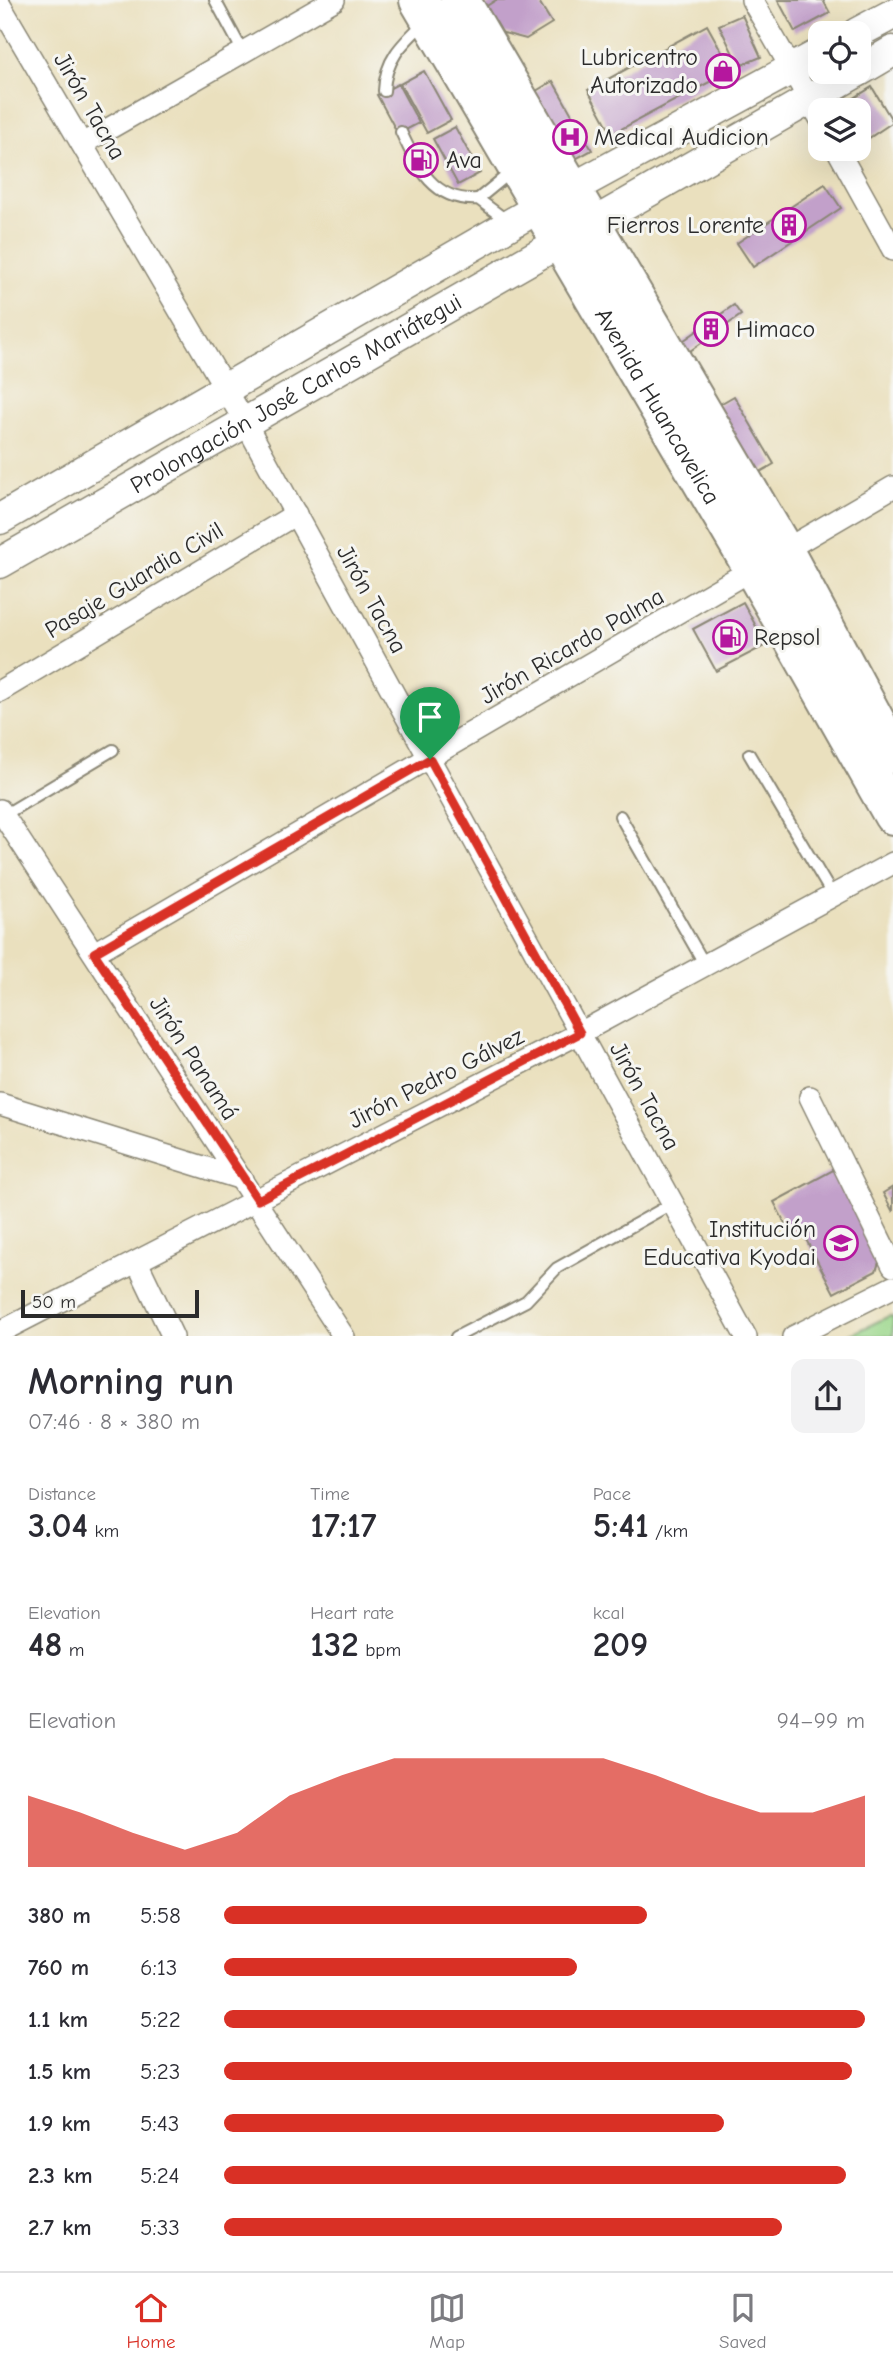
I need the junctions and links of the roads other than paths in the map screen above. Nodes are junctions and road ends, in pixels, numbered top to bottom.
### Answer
1 (215, 0) edge
2 (334, 0) edge
3 (752, 0) edge
4 (0, 5) edge
5 (436, 6) edge
6 (893, 14) edge
7 (871, 26) edge
8 (893, 51) edge
9 (243, 52) junction
10 (808, 60) edge
11 (871, 64) edge
12 (792, 69) junction
13 (844, 84) edge
14 (384, 91) dead end
15 (808, 98) edge
16 (828, 98) edge
17 (808, 114) edge
18 (401, 132) dead end
19 (82, 144) junction
20 (844, 161) edge
21 (517, 166) junction
22 (478, 199) junction
23 (541, 206) junction
24 (576, 232) junction
25 (893, 250) edge
26 (226, 389) junction
27 (245, 422) junction
28 (893, 487) edge
29 (296, 514) junction
30 (0, 519) edge
31 (769, 561) junction
32 (0, 563) edge
33 (0, 691) edge
34 (113, 750) dead end
35 (749, 754) dead end
36 (893, 754) edge
37 (430, 759) junction
38 (2, 813) edge
39 (893, 815) edge
40 (620, 816) dead end
41 (893, 863) edge
42 (833, 896) junction
43 (94, 953) junction
44 (705, 965) junction
45 (580, 1033) junction
46 (810, 1097) dead end
47 (0, 1104) edge
48 (242, 1179) junction
49 (258, 1200) junction
50 (673, 1203) junction
51 (137, 1262) junction
52 (893, 1266) edge
53 (893, 1287) edge
54 (0, 1332) edge
55 (173, 1336) edge
56 (344, 1336) edge
57 (456, 1336) edge
58 (746, 1336) edge
59 (793, 1336) edge

1 - 9 lane
2 - 9 street
3 - 12 street
4 - 19 street, Jirón Tacna
5 - 14 lane
5 - 21 highway, Avenida Huancavelica
5 - 23 highway, Avenida Huancavelica
6 - 7 street
8 - 11 street, Prolongación José Carlos Mariátegui
9 - 19 street
10 - 12 street, Prolongación José Carlos Mariátegui
12 - 15 street
12 - 23 street, Prolongación José Carlos Mariátegui
13 - 16 street, Prolongación José Carlos Mariátegui
17 - 24 street, Prolongación José Carlos Mariátegui
18 - 22 lane
19 - 26 street, Jirón Tacna
20 - 25 street
21 - 22 lane
21 - 23 highway, Avenida Huancavelica
22 - 23 lane
23 - 24 highway, Avenida Huancavelica
23 - 26 street, Prolongación José Carlos Mariátegui
24 - 27 street, Prolongación José Carlos Mariátegui
24 - 31 highway, Avenida Huancavelica
26 - 27 street, Jirón Tacna
26 - 30 street, Prolongación José Carlos Mariátegui
27 - 29 street, Jirón Tacna
27 - 32 street, Prolongación José Carlos Mariátegui
28 - 31 street, Jirón Ricardo Palma
29 - 33 street, Pasaje Guardia Civil
29 - 37 street, Jirón Tacna
31 - 36 highway, Avenida Huancavelica
31 - 37 street, Jirón Ricardo Palma
31 - 39 highway, Avenida Huancavelica
34 - 38 lane
35 - 42 lane
37 - 43 street, Jirón Ricardo Palma
37 - 45 street, Jirón Tacna
38 - 43 street, Jirón Panamá
40 - 44 lane
41 - 42 street, Jirón Pedro Gálvez
42 - 44 street, Jirón Pedro Gálvez
43 - 48 street, Jirón Panamá
44 - 45 street, Jirón Pedro Gálvez
45 - 49 street, Jirón Pedro Gálvez
45 - 50 street, Jirón Tacna
46 - 52 street
47 - 48 street
48 - 49 street, Jirón Panamá
49 - 51 street, Jirón Pedro Gálvez
49 - 56 street, Jirón Panamá
50 - 57 lane
50 - 58 street, Jirón Tacna
51 - 54 street, Jirón Pedro Gálvez
51 - 55 street
53 - 59 street

